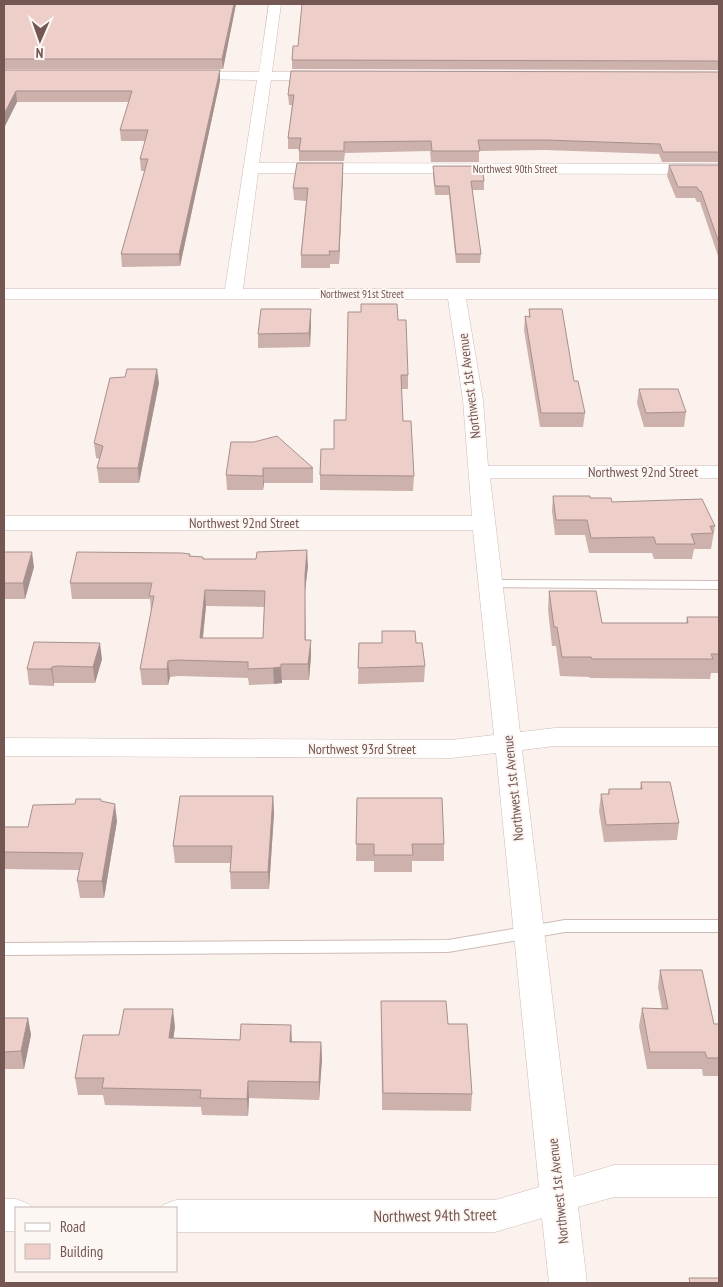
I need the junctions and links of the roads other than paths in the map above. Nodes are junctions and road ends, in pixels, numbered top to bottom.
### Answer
1 (275, 4) edge
2 (174, 75) edge
3 (264, 76) junction
4 (333, 76) edge
5 (250, 168) junction
6 (719, 169) edge
7 (4, 294) edge
8 (233, 294) junction
9 (456, 294) junction
10 (719, 294) edge
11 (478, 472) junction
12 (719, 472) edge
13 (4, 523) edge
14 (483, 523) junction
15 (490, 584) junction
16 (719, 585) edge
17 (719, 737) edge
18 (508, 742) junction
19 (4, 747) edge
20 (719, 926) edge
21 (529, 932) junction
22 (4, 949) edge
23 (719, 1180) edge
24 (558, 1197) junction
25 (178, 1216) edge
26 (568, 1283) edge

1 - 3 street
2 - 3 street
3 - 4 street
3 - 5 street
5 - 6 street, Northwest 90th Street
5 - 8 street
7 - 8 street, Northwest 91st Street
8 - 9 street, Northwest 91st Street
9 - 10 street, Northwest 91st Street
9 - 11 street, Northwest 1st Avenue
11 - 12 street, Northwest 92nd Street
11 - 14 street, Northwest 1st Avenue
13 - 14 street, Northwest 92nd Street
14 - 15 street, Northwest 1st Avenue
15 - 16 lane
15 - 18 street, Northwest 1st Avenue
17 - 18 street, Northwest 93rd Street
18 - 19 street, Northwest 93rd Street
18 - 21 street, Northwest 1st Avenue
20 - 21 lane
21 - 22 lane
21 - 24 street, Northwest 1st Avenue
23 - 24 street, Northwest 94th Street
24 - 25 street, Northwest 94th Street
24 - 26 street, Northwest 1st Avenue

